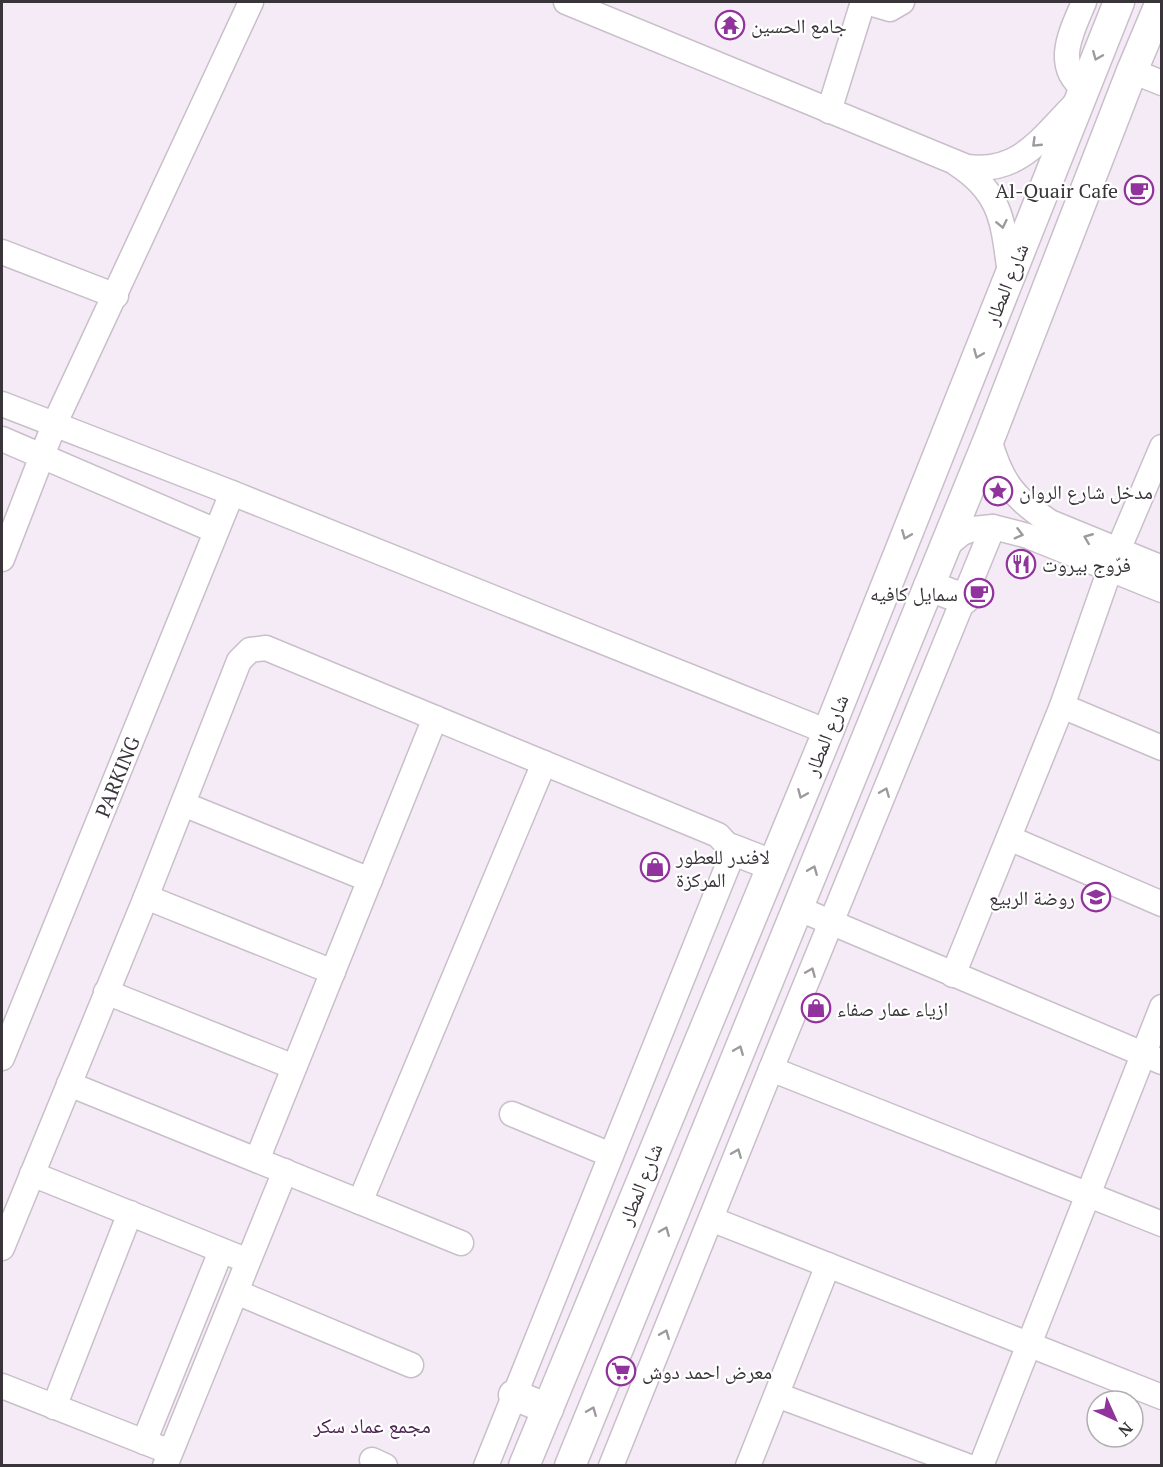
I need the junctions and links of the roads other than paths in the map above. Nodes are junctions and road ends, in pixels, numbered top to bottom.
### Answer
1 (251, 2) edge
2 (865, 2) edge
3 (902, 2) edge
4 (1084, 2) edge
5 (1119, 2) edge
6 (1161, 2) edge
7 (576, 3) edge
8 (1132, 71) junction
9 (1161, 83) edge
10 (1081, 95) junction
11 (829, 111) junction
12 (955, 163) junction
13 (2, 252) edge
14 (1010, 274) junction
15 (116, 296) junction
16 (2, 404) edge
17 (54, 425) junction
18 (989, 439) junction
19 (2, 440) edge
20 (1161, 447) edge
21 (43, 457) junction
22 (232, 493) junction
23 (993, 527) junction
24 (216, 531) junction
25 (946, 546) junction
26 (2, 559) edge
27 (1114, 559) junction
28 (1161, 568) edge
29 (929, 586) junction
30 (1161, 590) edge
31 (963, 599) junction
32 (1062, 706) junction
33 (435, 718) junction
34 (828, 732) junction
35 (1161, 748) edge
36 (544, 763) junction
37 (183, 804) junction
38 (1009, 838) junction
39 (731, 849) junction
40 (772, 865) junction
41 (370, 880) junction
42 (146, 897) junction
43 (1161, 904) edge
44 (797, 908) junction
45 (832, 923) junction
46 (333, 972) junction
47 (953, 975) junction
48 (106, 993) junction
49 (1161, 1007) edge
50 (2, 1058) edge
51 (1152, 1058) edge
52 (294, 1067) junction
53 (771, 1069) junction
54 (69, 1084) junction
55 (512, 1114) dead end
56 (611, 1155) junction
57 (257, 1160) junction
58 (285, 1171) junction
59 (32, 1174) junction
60 (1088, 1195) junction
61 (360, 1202) junction
62 (129, 1213) junction
63 (711, 1219) junction
64 (1161, 1224) edge
65 (461, 1243) dead end
66 (2, 1248) edge
67 (221, 1251) junction
68 (248, 1261) junction
69 (828, 1265) junction
70 (236, 1292) junction
71 (1029, 1345) junction
72 (411, 1365) dead end
73 (2, 1386) edge
74 (514, 1395) junction
75 (777, 1395) junction
76 (1161, 1397) edge
77 (54, 1407) junction
78 (548, 1409) junction
79 (144, 1442) junction
80 (168, 1459) edge
81 (486, 1466) edge
82 (524, 1466) edge
83 (570, 1466) edge
84 (611, 1466) edge
85 (748, 1466) edge
86 (967, 1466) edge
87 (981, 1466) edge

1 - 15 street
2 - 3 street
2 - 11 street
4 - 10 street
5 -> 10 main road, شارع المطار
6 - 8 main road, شارع المطار
7 - 11 street
8 - 9 street
8 - 18 main road, شارع المطار
10 -> 12 street
10 - 14 main road, شارع المطار
11 - 12 street
12 -> 14 street
13 - 15 street
14 -> 34 main road, شارع المطار
15 - 17 street
16 - 17 street
17 - 21 street
17 - 22 street
18 - 25 main road, شارع المطار
27 -> 18 street
19 - 21 street
20 - 27 street
21 - 24 street
21 - 26 street
22 - 24 street, PARKING
22 - 34 street
23 - 25 street
23 -> 27 street
23 - 31 street
24 - 50 street, PARKING
25 - 29 main road, شارع المطار
27 - 28 street
27 - 30 street
27 - 32 street
29 - 31 main road
44 -> 29 main road, شارع المطار
45 -> 31 street
32 - 35 street
32 - 38 street
33 - 36 street
33 - 37 street
33 - 41 street
34 -> 40 main road, شارع المطار
36 - 39 street
36 - 61 street
37 - 41 street
37 - 42 street
38 - 43 street
38 - 47 street
39 - 40 main road
39 - 56 street
40 - 78 main road, شارع المطار
41 - 46 street
42 - 46 street
42 - 48 street
44 - 45 street
83 -> 44 main road, شارع المطار
45 - 47 street
53 -> 45 street
46 - 52 street
47 - 51 street
48 - 52 street
48 - 54 street
49 - 51 street
51 - 60 street
52 - 57 street
53 - 60 street
63 -> 53 street
54 - 57 street
54 - 59 street
55 - 56 street
56 - 74 street
57 - 58 street
58 - 61 street
58 - 68 street
59 - 62 street
59 - 66 street
60 - 64 street
60 - 71 street
61 - 65 street
62 - 67 street
62 - 77 street
63 - 69 street
84 -> 63 street
67 - 68 street
67 - 79 street
68 - 70 street
69 - 71 street
69 - 75 street
70 - 72 street
70 - 80 street
71 - 76 street
71 - 87 street
73 - 77 street
74 - 78 main road
74 - 81 street
75 - 85 street
75 - 86 street
77 - 79 street
78 - 82 main road, شارع المطار
79 - 80 street

